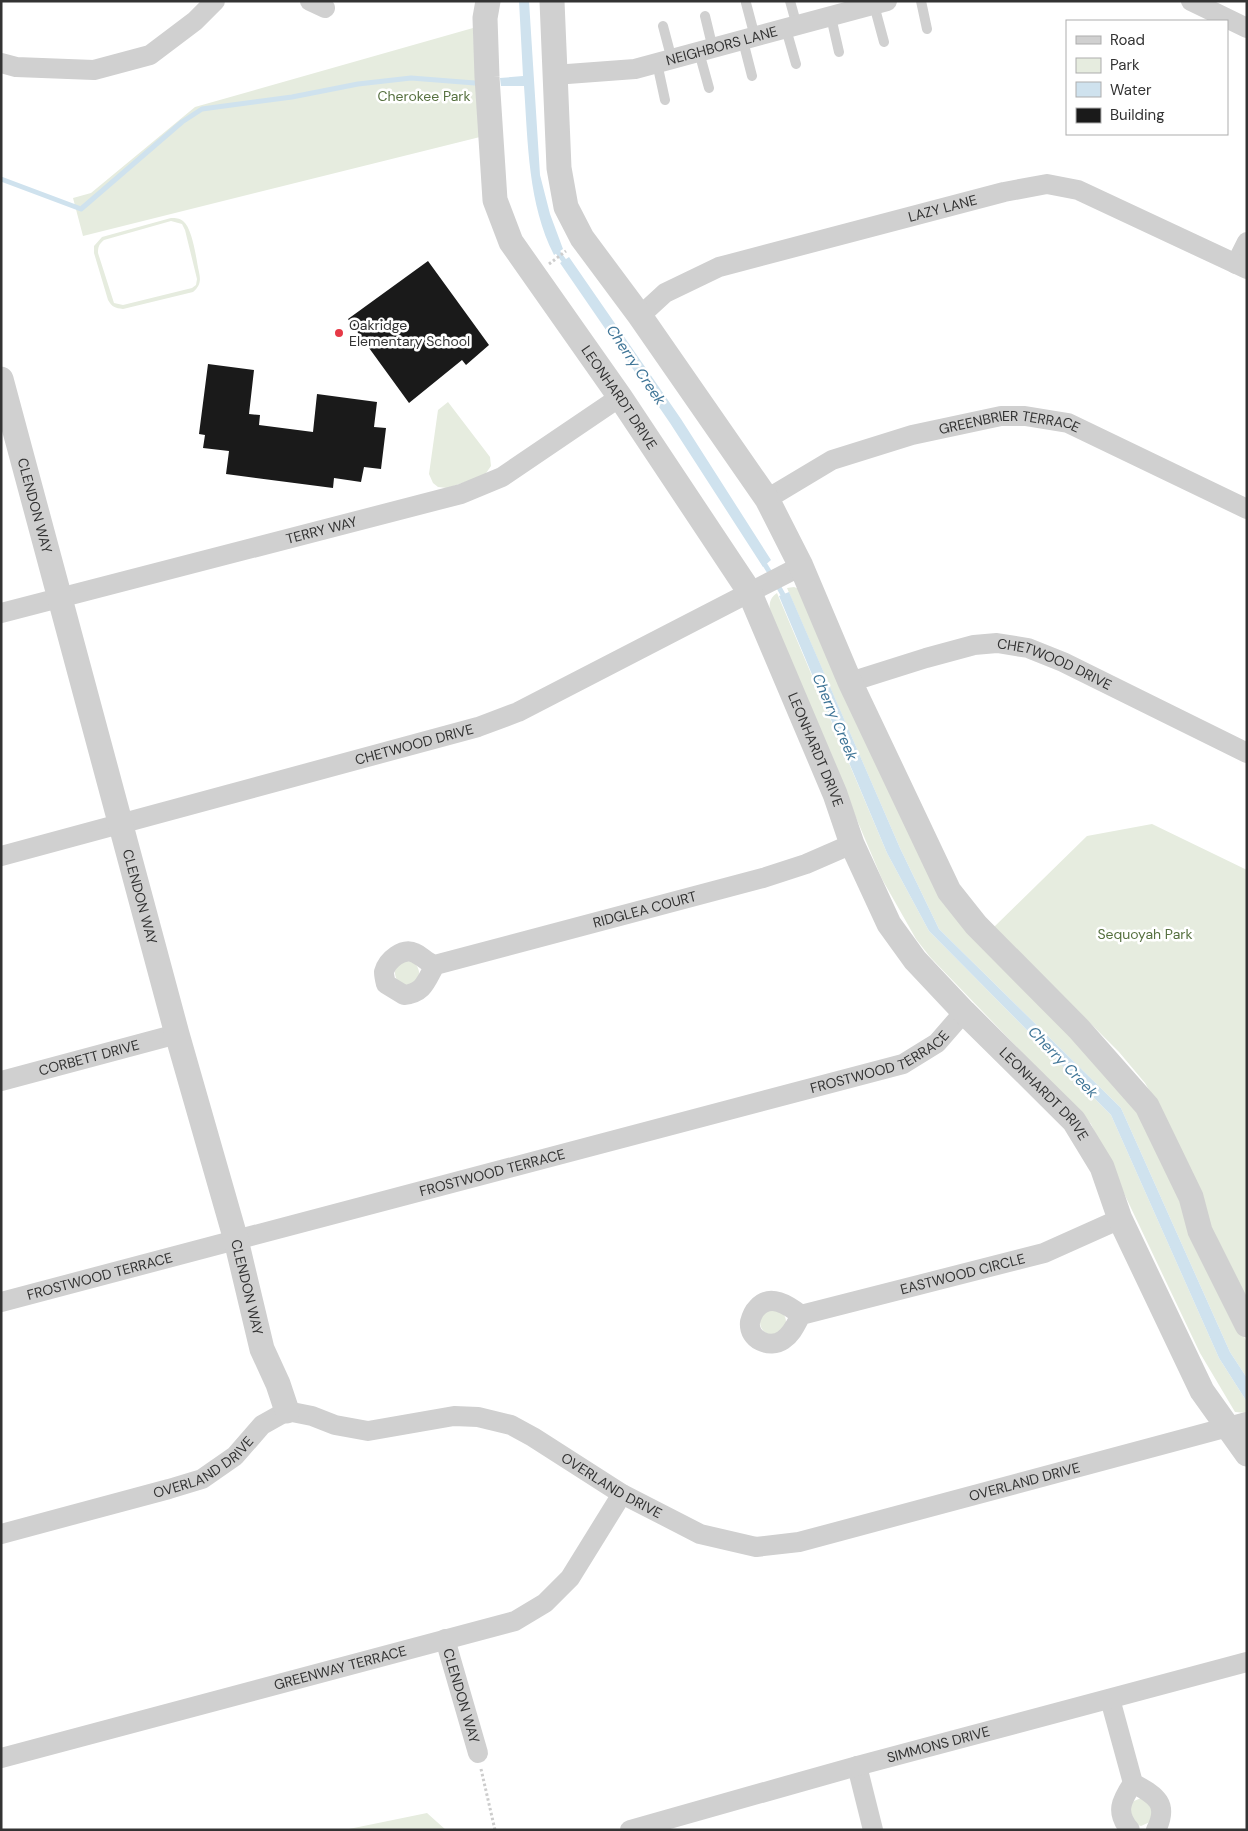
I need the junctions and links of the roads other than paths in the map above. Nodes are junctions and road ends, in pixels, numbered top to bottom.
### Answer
1 (215, 1) edge
2 (488, 1) edge
3 (552, 1) edge
4 (790, 1) edge
5 (921, 1) edge
6 (1191, 1) edge
7 (746, 3) dead end
8 (880, 3) edge
9 (835, 11) edge
10 (705, 16) dead end
11 (663, 26) dead end
12 (791, 27) junction
13 (1247, 28) edge
14 (927, 29) dead end
15 (749, 39) junction
16 (884, 42) dead end
17 (706, 50) junction
18 (839, 52) dead end
19 (664, 62) junction
20 (1, 63) edge
21 (796, 64) dead end
22 (554, 75) junction
23 (752, 76) dead end
24 (709, 88) dead end
25 (665, 100) dead end
26 (1247, 242) edge
27 (1241, 266) edge
28 (640, 316) junction
29 (1, 379) edge
30 (620, 397) junction
31 (767, 499) junction
32 (1247, 509) edge
33 (793, 570) junction
34 (757, 587) junction
35 (61, 598) junction
36 (1, 613) edge
37 (850, 682) junction
38 (1247, 753) edge
39 (121, 824) junction
40 (852, 844) junction
41 (1, 856) edge
42 (434, 965) dead end
43 (964, 1012) junction
44 (177, 1034) junction
45 (1, 1081) edge
46 (1120, 1219) junction
47 (236, 1240) junction
48 (1, 1302) edge
49 (801, 1315) dead end
50 (1247, 1325) edge
51 (287, 1411) junction
52 (1238, 1425) edge
53 (1247, 1454) edge
54 (622, 1494) junction
55 (1, 1534) edge
56 (445, 1639) junction
57 (1247, 1662) edge
58 (1110, 1699) junction
59 (478, 1753) road end
60 (1, 1758) edge
61 (857, 1766) junction
62 (1133, 1783) junction
63 (630, 1830) edge
64 (873, 1830) edge
65 (1130, 1830) edge
66 (1156, 1830) edge

1 - 20 street
2 - 30 street, LEONHARDT DRIVE
3 - 22 street
4 - 12 lane
5 - 14 lane
6 - 13 street
7 - 15 lane
8 - 9 street, NEIGHBORS LANE
8 - 16 lane
9 - 12 street, NEIGHBORS LANE
9 - 18 lane
10 - 17 lane
11 - 19 lane
12 - 15 street, NEIGHBORS LANE
12 - 21 lane
15 - 17 street, NEIGHBORS LANE
15 - 23 lane
17 - 19 street, NEIGHBORS LANE
17 - 24 lane
19 - 22 street, NEIGHBORS LANE
19 - 25 lane
22 - 28 street
26 - 27 street
27 - 28 street, LAZY LANE
28 - 31 street
29 - 35 street, CLENDON WAY
30 - 34 street, LEONHARDT DRIVE
30 - 35 street, TERRY WAY
31 - 32 street, GREENBRIER TERRACE
31 - 33 street
33 - 34 street, CHETWOOD DRIVE
33 - 37 street
34 - 39 street, CHETWOOD DRIVE
34 - 40 street, LEONHARDT DRIVE
35 - 36 street, TERRY WAY
35 - 39 street, CLENDON WAY
37 - 38 street, CHETWOOD DRIVE
37 - 50 street
39 - 41 street, CHETWOOD DRIVE
39 - 44 street, CLENDON WAY
40 - 42 street, RIDGLEA COURT
40 - 43 street, LEONHARDT DRIVE
43 - 46 street, LEONHARDT DRIVE
43 - 47 street, FROSTWOOD TERRACE
44 - 45 street, CORBETT DRIVE
44 - 47 street, CLENDON WAY
46 - 49 street, EASTWOOD CIRCLE
46 - 52 street, LEONHARDT DRIVE
47 - 48 street, FROSTWOOD TERRACE
47 - 51 street, CLENDON WAY
51 - 54 street, OVERLAND DRIVE
51 - 55 street, OVERLAND DRIVE
52 - 53 street, LEONHARDT DRIVE
52 - 54 street, OVERLAND DRIVE
54 - 56 street, GREENWAY TERRACE
56 - 59 street, CLENDON WAY
56 - 60 street, GREENWAY TERRACE
57 - 58 street, SIMMONS DRIVE
58 - 61 street, SIMMONS DRIVE
58 - 62 street
61 - 63 street, SIMMONS DRIVE
61 - 64 street
62 - 65 street
62 - 66 street

